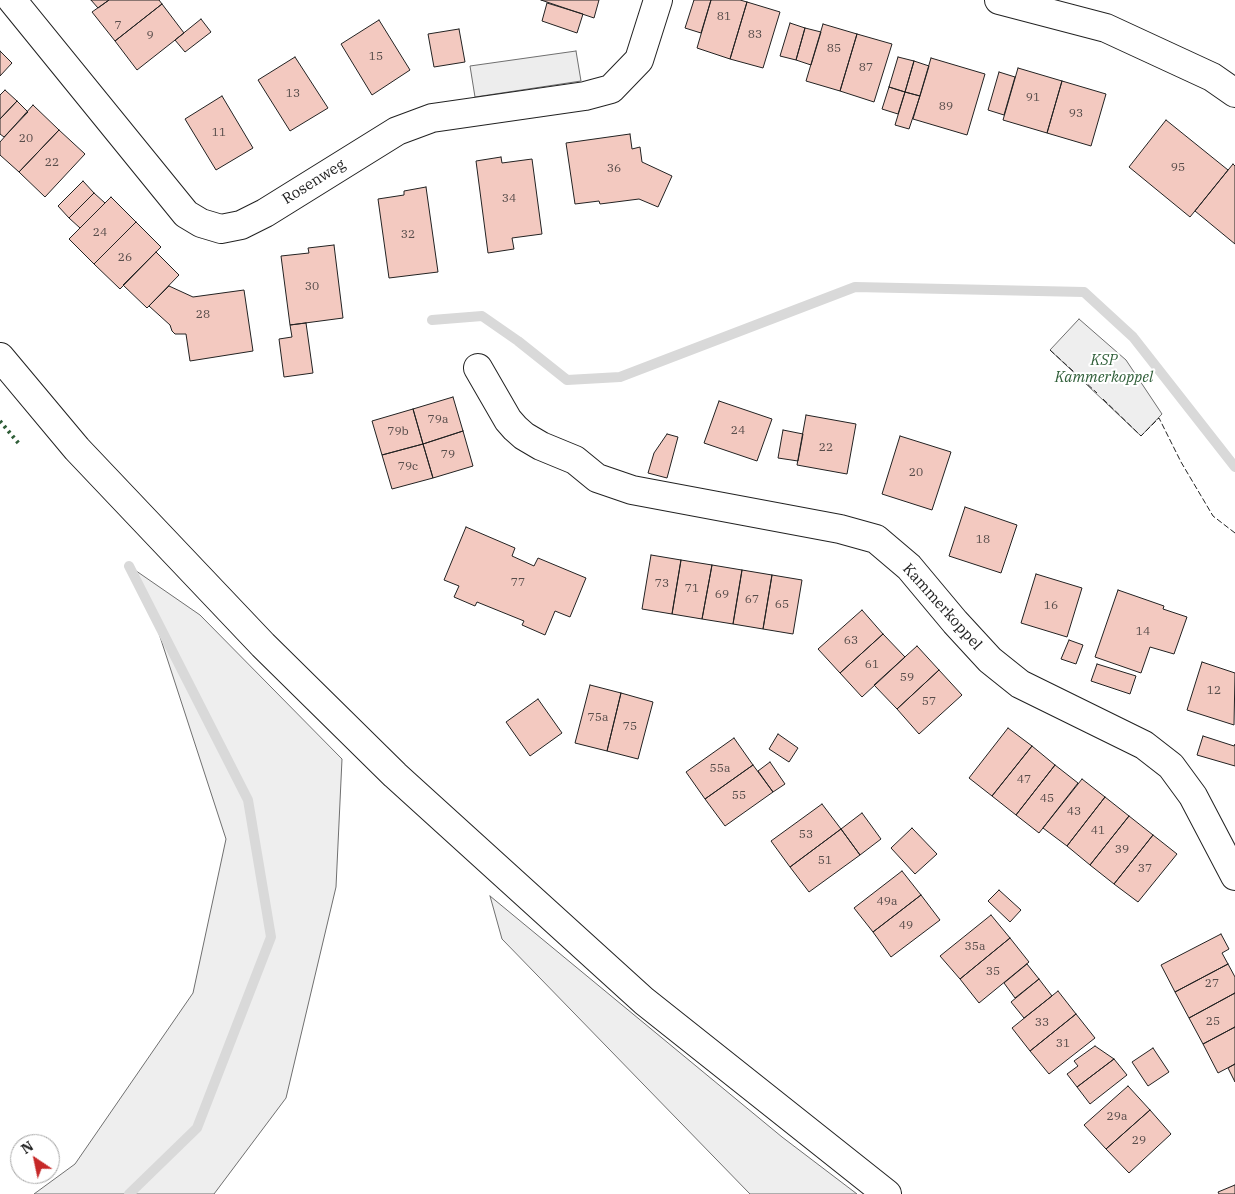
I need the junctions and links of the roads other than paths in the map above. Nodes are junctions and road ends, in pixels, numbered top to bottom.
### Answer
1 (12, 0) edge
2 (658, 0) edge
3 (999, 0) edge
4 (1235, 93) edge
5 (0, 357) edge
6 (478, 368) dead end
7 (1235, 876) edge
8 (887, 1194) edge

1 - 2 street, Rosenweg
3 - 4 street
5 - 8 street
6 - 7 street, Kammerkoppel

